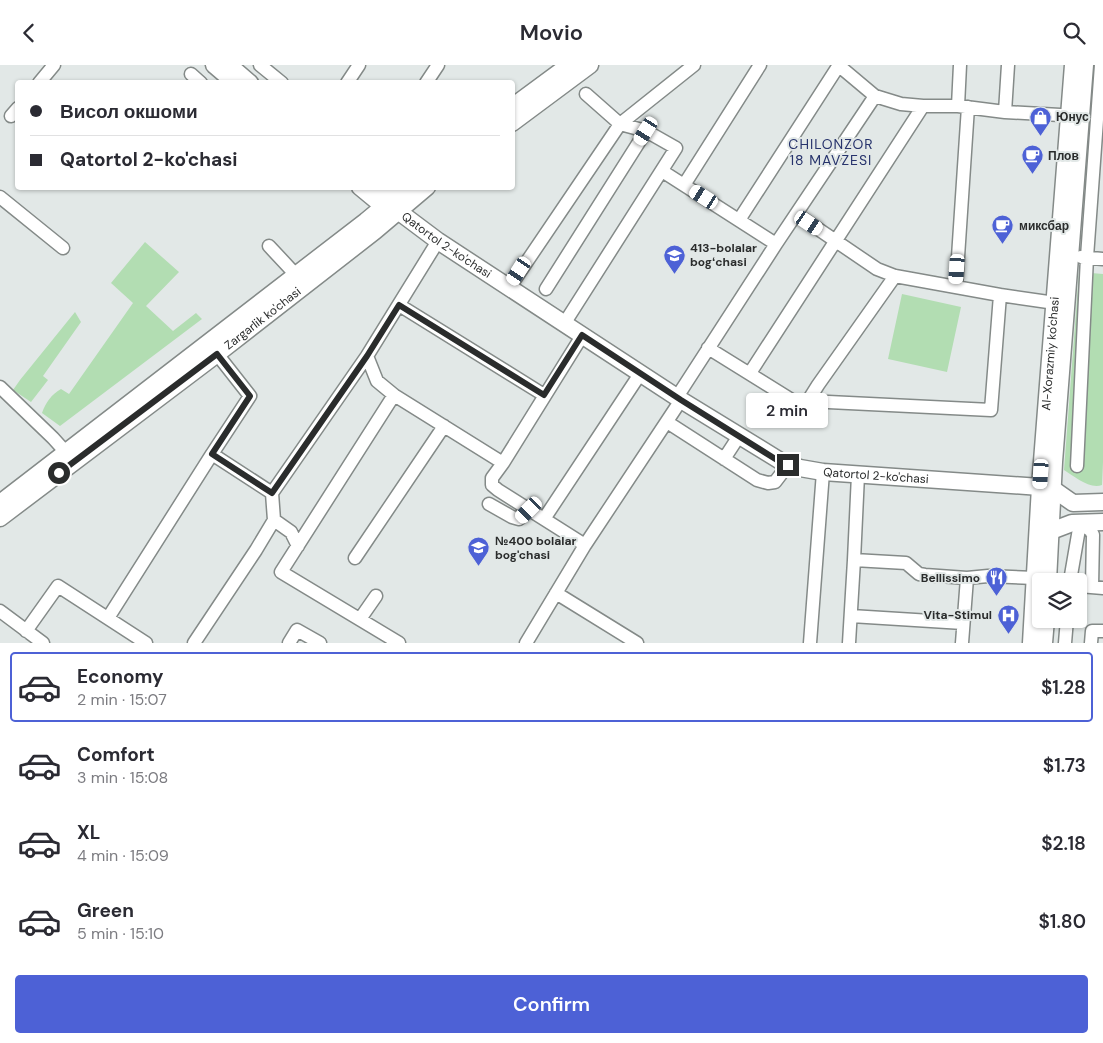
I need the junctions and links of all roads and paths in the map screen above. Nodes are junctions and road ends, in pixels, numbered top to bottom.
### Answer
1 (54, 65) edge
2 (214, 65) edge
3 (260, 65) edge
4 (359, 65) edge
5 (438, 65) edge
6 (569, 65) edge
7 (590, 65) edge
8 (694, 65) edge
9 (760, 65) edge
10 (838, 65) edge
11 (960, 65) edge
12 (1008, 65) edge
13 (1073, 65) edge
14 (1085, 65) edge
15 (1101, 65) edge
16 (191, 74) dead end
17 (231, 77) edge
18 (42, 80) edge
19 (198, 80) edge
20 (278, 80) edge
21 (350, 80) edge
22 (428, 80) edge
23 (586, 94) dead end
24 (875, 95) junction
25 (515, 105) edge
26 (923, 106) junction
27 (963, 107) junction
28 (1005, 111) junction
29 (1087, 119) edge
30 (515, 121) edge
31 (620, 124) junction
32 (646, 131) junction
33 (662, 171) junction
34 (684, 185) junction
35 (365, 190) edge
36 (380, 190) edge
37 (404, 190) edge
38 (422, 190) edge
39 (0, 197) edge
40 (391, 206) junction
41 (796, 214) junction
42 (739, 220) junction
43 (438, 241) junction
44 (836, 241) junction
45 (776, 244) junction
46 (269, 246) dead end
47 (63, 248) dead end
48 (1064, 256) junction
49 (1087, 257) junction
50 (1103, 259) edge
51 (296, 275) junction
52 (895, 276) junction
53 (956, 287) junction
54 (509, 288) junction
55 (546, 289) dead end
56 (1000, 295) junction
57 (1060, 304) junction
58 (399, 305) junction
59 (564, 324) junction
60 (582, 335) junction
61 (708, 348) junction
62 (217, 354) junction
63 (367, 356) junction
64 (640, 373) junction
65 (750, 373) junction
66 (0, 387) edge
67 (394, 395) junction
68 (544, 395) junction
69 (679, 399) junction
70 (808, 401) junction
71 (667, 422) junction
72 (444, 426) junction
73 (739, 436) junction
74 (212, 454) junction
75 (70, 457) junction
76 (724, 459) junction
77 (503, 463) junction
78 (788, 465) junction
79 (1078, 466) dead end
80 (823, 472) junction
81 (858, 475) junction
82 (1046, 488) junction
83 (272, 493) junction
84 (1103, 502) edge
85 (0, 503) edge
86 (1080, 503) junction
87 (489, 504) dead end
88 (529, 510) junction
89 (0, 518) edge
90 (544, 519) junction
91 (274, 520) junction
92 (1103, 522) edge
93 (1076, 523) junction
94 (1051, 531) junction
95 (586, 545) junction
96 (298, 546) junction
97 (1098, 550) edge
98 (355, 557) dead end
99 (854, 560) junction
100 (1041, 573) edge
101 (1042, 573) edge
102 (1071, 573) edge
103 (1032, 578) edge
104 (967, 579) junction
105 (1097, 588) edge
106 (556, 593) junction
107 (376, 596) dead end
108 (0, 611) edge
109 (850, 616) junction
110 (108, 619) junction
111 (360, 619) junction
112 (963, 623) junction
113 (1033, 628) edge
114 (1045, 628) edge
115 (1066, 628) edge
116 (26, 631) junction
117 (1103, 631) edge
118 (43, 643) edge
119 (146, 643) edge
120 (194, 643) edge
121 (289, 643) edge
122 (320, 643) edge
123 (399, 643) edge
124 (526, 643) edge
125 (637, 643) edge
126 (810, 643) edge
127 (849, 643) edge
128 (962, 643) edge
129 (1031, 643) edge
130 (1044, 643) edge
131 (1065, 643) edge
132 (1091, 643) edge

1 - 18 street
2 - 17 main road
3 - 20 street
4 - 21 street
5 - 22 street
6 - 25 main road
7 - 30 main road
8 - 31 street
9 - 34 street
10 - 24 street
10 - 42 street
11 - 27 street
12 - 28 street
13 - 29 main road, Al-Xorazmiy ko'chasi
14 - 29 main road, Al-Xorazmiy ko'chasi
15 - 29 street
16 - 19 street
23 - 31 street
24 - 26 street
24 - 41 street
26 - 27 street
26 - 44 street
27 - 28 street
27 - 53 street
28 - 29 street
29 - 48 main road, Al-Xorazmiy ko'chasi
29 - 49 street
31 - 32 street
31 - 54 street
32 - 33 street
32 - 55 street
33 - 34 street
33 - 59 street
34 - 42 street
35 - 40 main road
36 - 40 main road
37 - 40 main road, Zargarlik ko'chasi
38 - 40 main road, Zargarlik ko'chasi
39 - 47 street
40 - 43 main road, Qatortol 2-ko'chasi
40 - 51 main road, Zargarlik ko'chasi
40 - 62 main road, Zargarlik ko'chasi
41 - 44 street
41 - 45 street
42 - 45 street
43 - 54 main road, Qatortol 2-ko'chasi
43 - 58 street
44 - 52 street
44 - 65 street
45 - 61 street
46 - 51 street
48 - 49 street
48 - 57 main road, Al-Xorazmiy ko'chasi
49 - 50 street
49 - 79 street
51 - 75 main road, Zargarlik ko'chasi
52 - 53 street
52 - 70 street
53 - 56 street
54 - 59 main road, Qatortol 2-ko'chasi
56 - 57 street
56 - 70 street
57 - 82 main road, Al-Xorazmiy ko'chasi
58 - 63 street
58 - 68 street
59 - 60 main road, Qatortol 2-ko'chasi
60 - 64 main road, Qatortol 2-ko'chasi
60 - 68 street
61 - 65 street
61 - 69 street
62 - 74 street
62 - 75 main road, Zargarlik ko'chasi
63 - 67 street
63 - 83 street
64 - 69 main road, Qatortol 2-ko'chasi
64 - 90 street
65 - 70 street
66 - 75 street
67 - 72 street
67 - 96 street
68 - 77 street
69 - 71 street
69 - 73 main road, Qatortol 2-ko'chasi
71 - 76 street
71 - 95 street
72 - 77 street
72 - 98 street
73 - 76 street
73 - 78 main road, Qatortol 2-ko'chasi
74 - 83 street
74 - 110 street
75 - 85 main road, Zargarlik ko'chasi
75 - 89 main road, Zargarlik ko'chasi
76 - 78 street
77 - 88 street
78 - 80 main road, Qatortol 2-ko'chasi
80 - 81 main road, Qatortol 2-ko'chasi
80 - 126 street
81 - 82 main road, Qatortol 2-ko'chasi
81 - 99 street
82 - 86 main road
82 - 93 main road
82 - 94 main road, Al-Xorazmiy ko'chasi
82 - 100 main road, Al-Xorazmiy ko'chasi
83 - 91 street
84 - 86 main road
86 - 93 main road
87 - 88 street
88 - 90 street
90 - 95 street
91 - 96 street
91 - 120 street
92 - 93 main road
93 - 94 main road
93 - 97 street
93 - 102 street
94 - 101 main road, Al-Xorazmiy ko'chasi
95 - 106 street
96 - 111 street
97 - 105 street
99 - 104 street
99 - 109 street
103 - 104 street
104 - 112 street
106 - 124 street
106 - 125 street
107 - 111 street
108 - 116 street
109 - 112 street
109 - 127 street
110 - 116 street
110 - 119 street
111 - 123 street
112 - 128 street
113 - 129 main road, Al-Xorazmiy ko'chasi
114 - 130 main road
115 - 131 street
116 - 118 street
117 - 132 street
121 - 122 street

